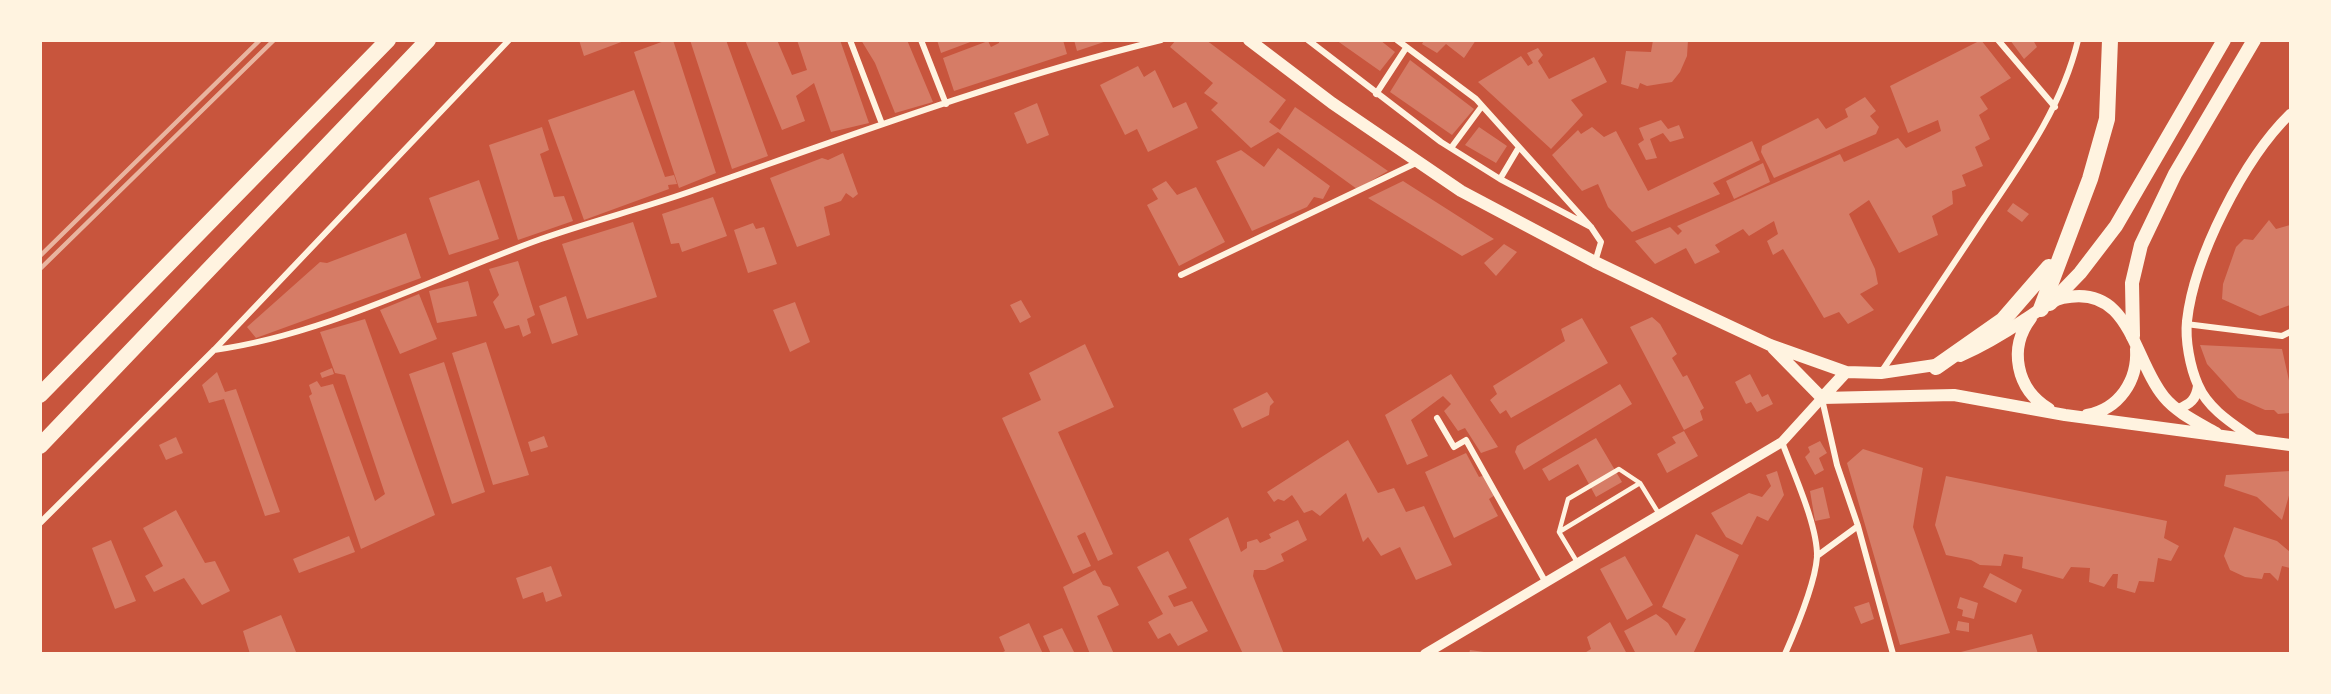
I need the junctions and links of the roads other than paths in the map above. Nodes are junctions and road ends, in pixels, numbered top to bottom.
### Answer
1 (388, 40) edge
2 (428, 40) edge
3 (436, 40) edge
4 (509, 40) edge
5 (850, 40) edge
6 (921, 40) edge
7 (1161, 40) edge
8 (1249, 40) edge
9 (1308, 40) edge
10 (1396, 40) edge
11 (1998, 40) edge
12 (2078, 40) edge
13 (2110, 40) edge
14 (2224, 40) edge
15 (2254, 40) edge
16 (2262, 40) edge
17 (1406, 48) junction
18 (1376, 94) junction
19 (2221, 96) junction
20 (946, 104) junction
21 (1482, 106) junction
22 (2055, 107) junction
23 (2290, 114) edge
24 (882, 124) junction
25 (1519, 147) junction
26 (1451, 148) junction
27 (314, 160) junction
28 (1418, 162) junction
29 (1500, 179) junction
30 (1591, 227) junction
31 (2067, 241) junction
32 (1595, 262) junction
33 (1181, 275) dead end
34 (2043, 309) junction
35 (2186, 324) junction
36 (2290, 332) edge
37 (2134, 340) junction
38 (1770, 345) junction
39 (214, 350) junction
40 (1936, 367) junction
41 (1846, 372) junction
42 (1881, 373) junction
43 (2198, 386) junction
44 (40, 395) edge
45 (1822, 398) junction
46 (2178, 409) junction
47 (2052, 411) junction
48 (2065, 415) junction
49 (1437, 417) dead end
50 (2216, 433) junction
51 (2253, 438) junction
52 (1782, 442) junction
53 (2290, 443) edge
54 (40, 446) edge
55 (1640, 483) junction
56 (1660, 515) junction
57 (40, 523) edge
58 (1858, 526) junction
59 (1559, 532) junction
60 (1817, 556) junction
61 (1578, 564) junction
62 (1546, 583) junction
63 (1785, 653) edge
64 (1425, 654) edge
65 (1893, 654) edge

1 - 44 highway
2 - 27 highway
3 - 27 highway
4 - 39 street
5 - 24 street
6 - 20 street
7 - 20 street
8 - 28 main road
9 - 18 street
10 - 17 street
11 - 22 street
12 - 22 street
13 - 31 highway
14 - 34 main road
15 - 19 main road
16 - 19 main road
17 - 18 street
17 - 21 street
18 - 26 street
19 - 37 main road
20 - 24 street
21 - 25 street
21 - 26 street
22 - 42 street
23 - 35 street
24 - 39 street
25 - 29 street
25 - 30 street
26 - 29 street
27 - 54 highway
28 - 32 main road
28 - 33 street
29 - 30 street
30 - 32 street
31 - 34 highway
31 - 40 highway
32 - 38 main road
34 - 37 main road
34 - 40 main road
34 - 47 main road
35 - 36 street
35 - 43 street
37 - 46 main road
37 - 48 main road
38 - 41 main road
38 - 45 main road
39 - 57 street
40 - 42 main road
41 - 42 main road
41 - 45 main road
43 - 46 street
43 - 51 street
45 - 47 main road
45 - 52 street
45 - 58 street
46 - 50 main road
47 - 48 main road
48 - 50 main road
49 - 62 street
50 - 51 main road
51 - 53 main road
52 - 56 street
52 - 60 street
55 - 56 lane
55 - 59 lane
55 - 59 lane
56 - 61 street
58 - 60 street
58 - 65 street
59 - 61 lane
60 - 63 street
61 - 62 street
62 - 64 street

